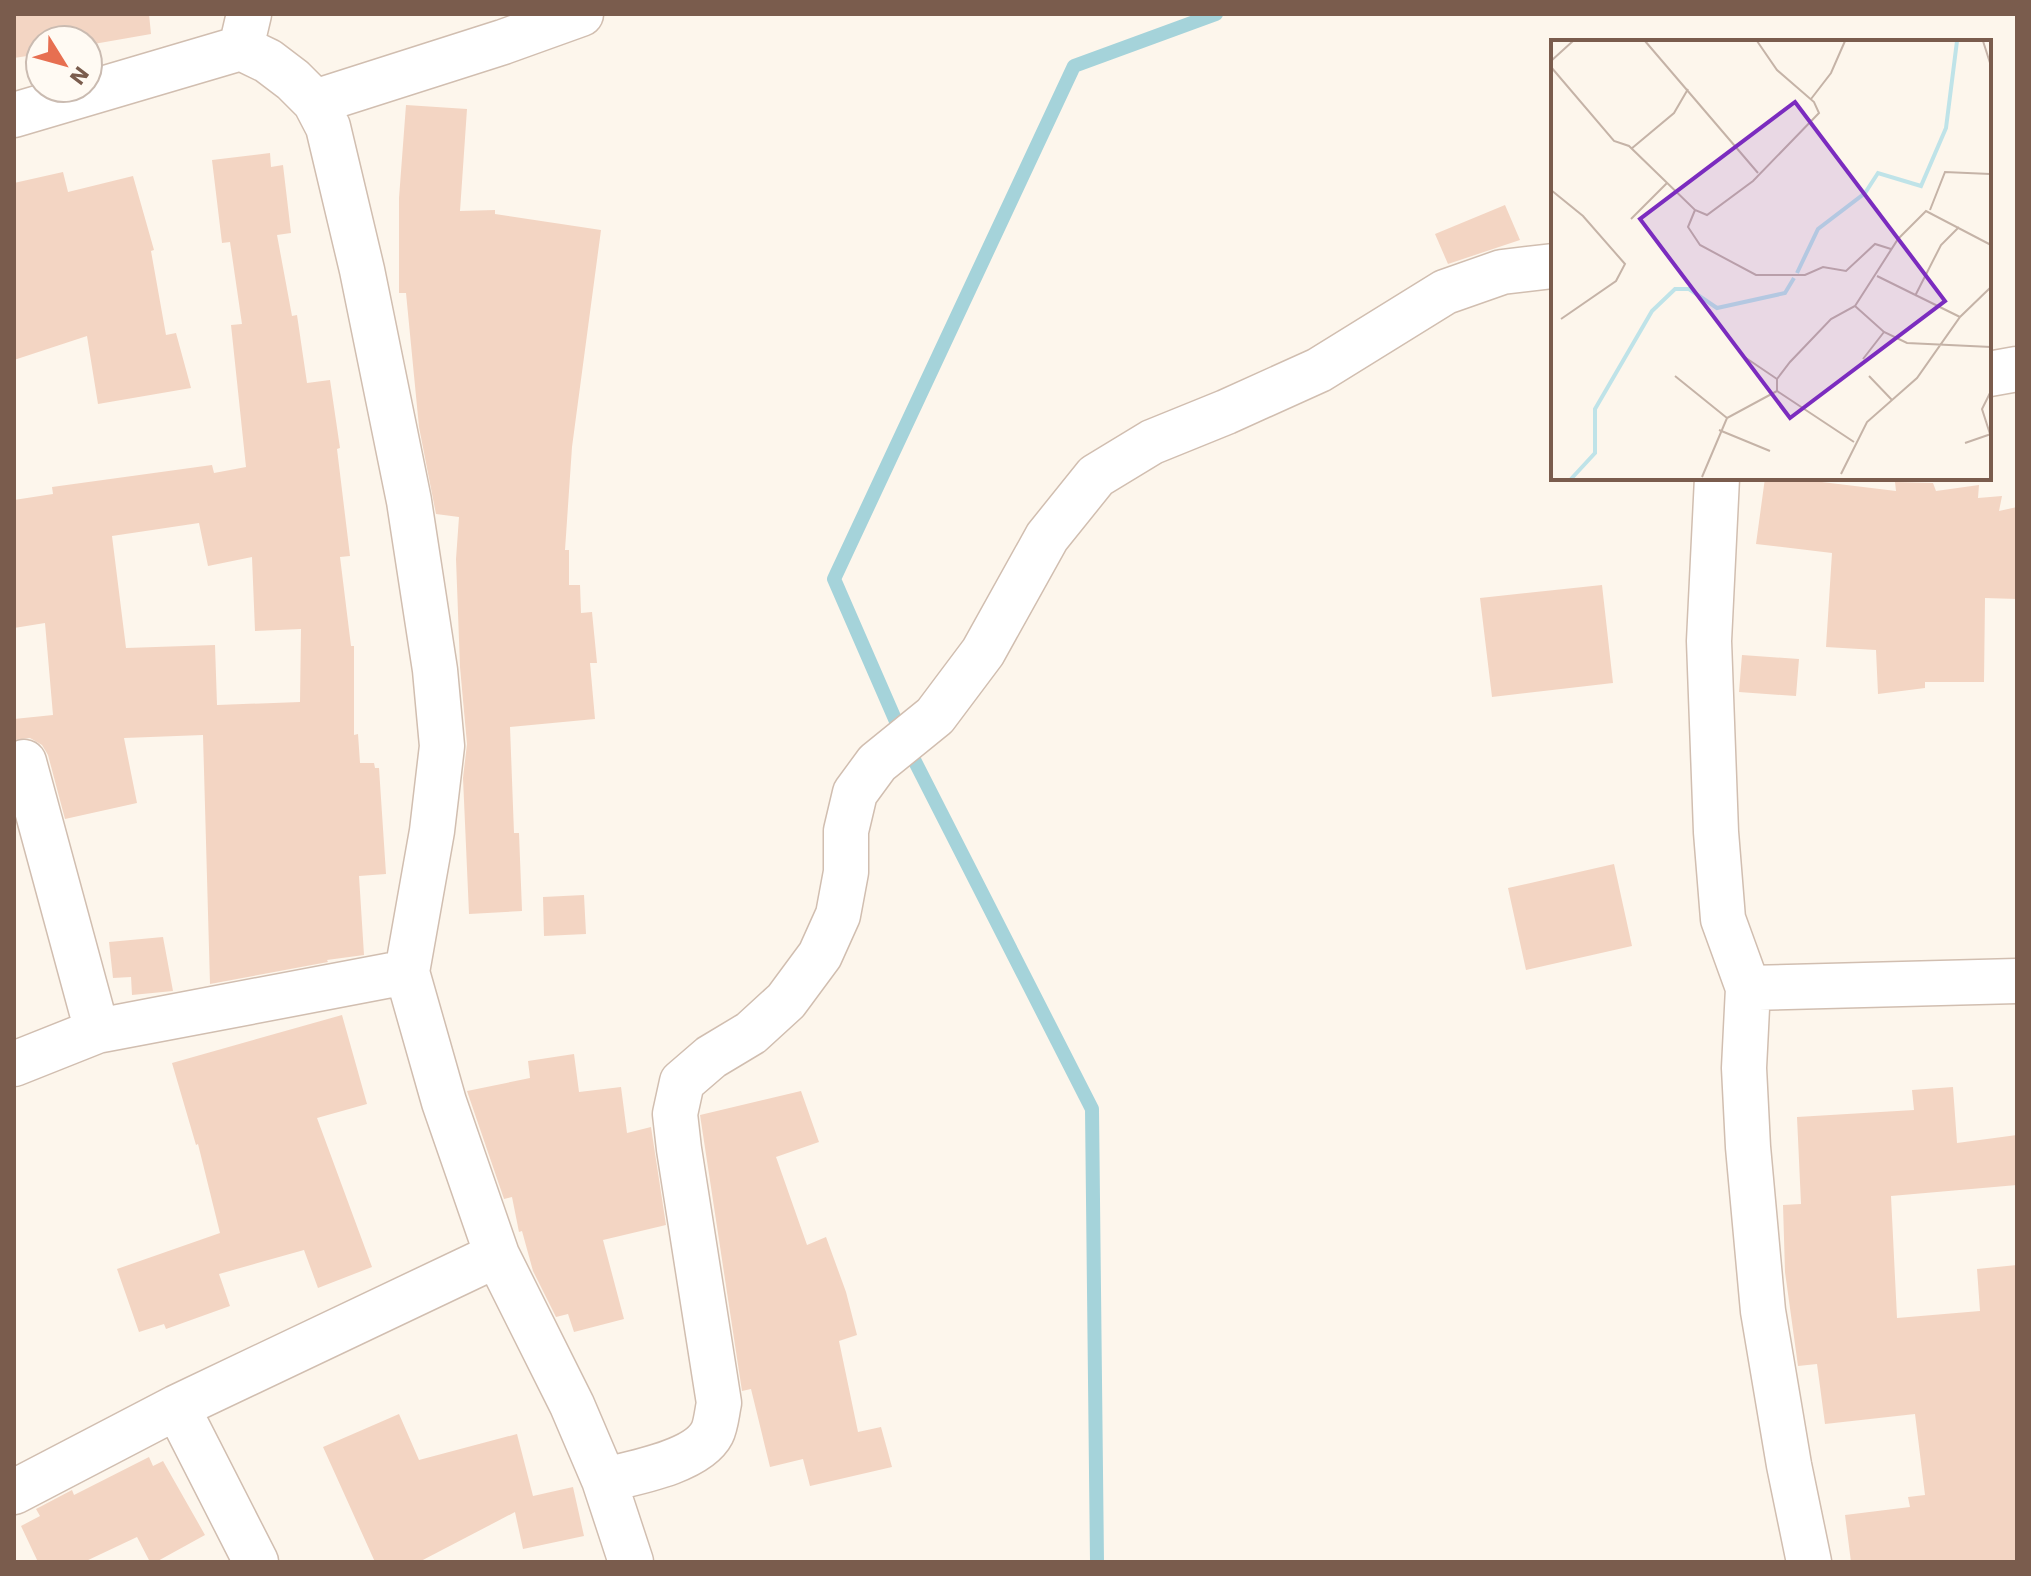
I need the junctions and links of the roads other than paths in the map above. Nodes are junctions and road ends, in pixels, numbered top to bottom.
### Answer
1 (581, 14) edge
2 (245, 31) edge
3 (315, 102) junction
4 (14, 115) edge
5 (1551, 266) edge
6 (2017, 369) edge
7 (1991, 374) edge
8 (1717, 480) edge
9 (24, 762) dead end
10 (407, 972) junction
11 (2017, 981) edge
12 (1748, 988) junction
13 (97, 1031) junction
14 (14, 1064) edge
15 (497, 1255) junction
16 (177, 1407) junction
17 (604, 1480) junction
18 (14, 1492) edge
19 (256, 1562) edge
20 (631, 1562) edge
21 (1809, 1562) edge

1 - 3 street
2 - 3 street
2 - 4 street
3 - 10 street
5 - 17 street
6 - 7 street
8 - 12 street
9 - 13 street
10 - 13 street
10 - 15 street
11 - 12 street
12 - 21 street
13 - 14 street
15 - 16 street
15 - 17 street
16 - 18 street
16 - 19 street
17 - 20 street

